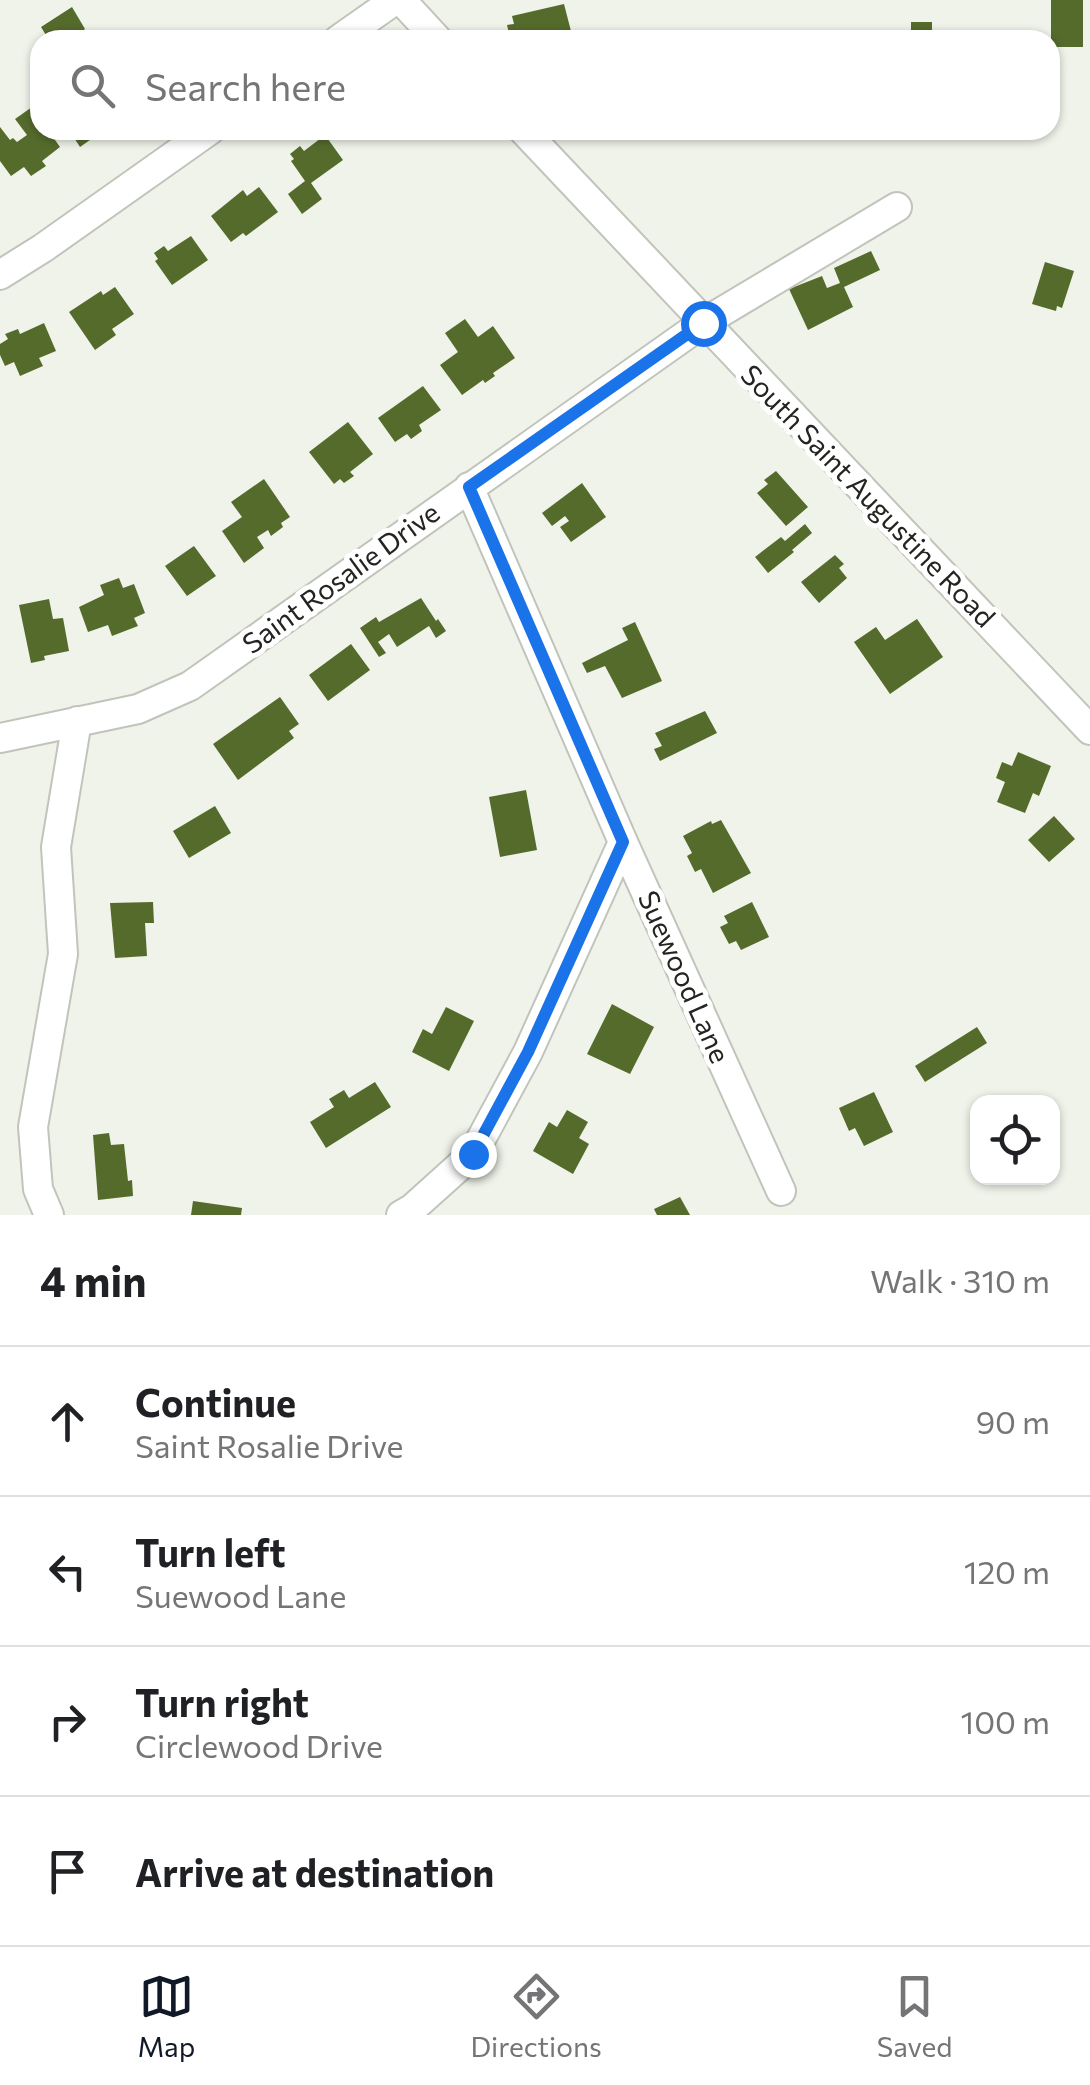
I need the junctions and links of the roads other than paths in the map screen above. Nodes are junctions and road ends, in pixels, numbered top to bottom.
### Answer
1 (398, 0) edge
2 (353, 30) edge
3 (428, 30) edge
4 (196, 140) edge
5 (532, 140) edge
6 (898, 208) dead end
7 (0, 275) edge
8 (703, 323) junction
9 (469, 487) junction
10 (76, 721) junction
11 (1090, 730) edge
12 (0, 738) edge
13 (623, 842) junction
14 (782, 1191) dead end
15 (49, 1215) edge
16 (402, 1215) edge

1 - 2 street
1 - 3 street
4 - 7 street
5 - 8 street, South Saint Augustine Road
6 - 8 street, Saint Rosalie Drive
8 - 9 street, Saint Rosalie Drive
8 - 11 street, South Saint Augustine Road
9 - 10 street, Saint Rosalie Drive
9 - 13 street, Suewood Lane
10 - 12 street, Saint Rosalie Drive
10 - 15 street
13 - 14 street, Suewood Lane
13 - 16 street

